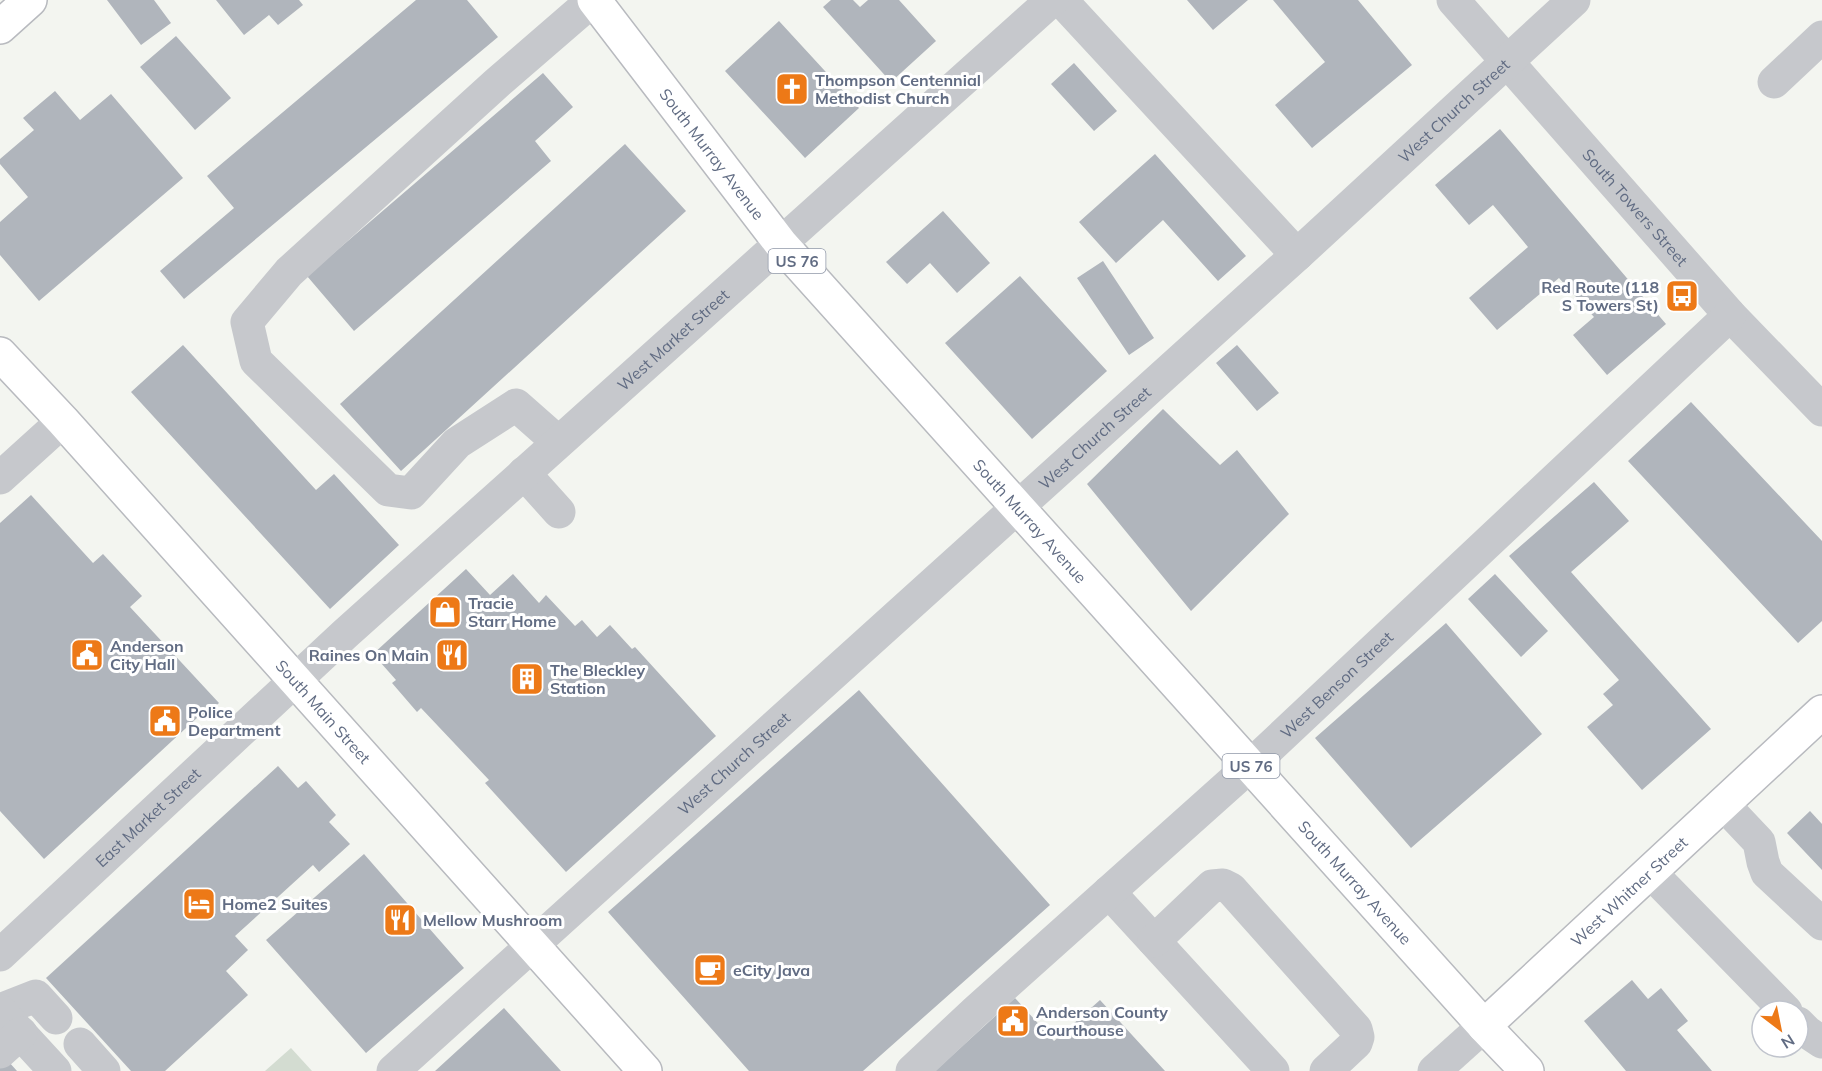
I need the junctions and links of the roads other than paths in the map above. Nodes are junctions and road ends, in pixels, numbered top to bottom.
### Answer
1 (30, 0) edge
2 (593, 0) edge
3 (1052, 0) edge
4 (1061, 0) edge
5 (1453, 0) edge
6 (1574, 0) edge
7 (0, 27) edge
8 (1822, 37) edge
9 (1509, 61) junction
10 (1774, 82) dead end
11 (781, 244) junction
12 (1297, 255) junction
13 (1730, 315) junction
14 (0, 354) edge
15 (1822, 410) edge
16 (63, 421) junction
17 (558, 442) junction
18 (524, 473) junction
19 (0, 478) edge
20 (1018, 506) junction
21 (559, 512) dead end
22 (296, 680) junction
23 (1822, 711) edge
24 (1251, 765) junction
25 (1723, 804) junction
26 (1650, 872) junction
27 (1109, 892) junction
28 (1822, 924) edge
29 (1154, 941) junction
30 (531, 945) junction
31 (0, 955) edge
32 (1774, 999) edge
33 (56, 1018) dead end
34 (1484, 1026) junction
35 (18, 1042) edge
36 (80, 1044) dead end
37 (104, 1071) edge
38 (393, 1071) edge
39 (645, 1071) edge
40 (912, 1071) edge
41 (1274, 1071) edge
42 (1326, 1071) edge
43 (1434, 1071) edge
44 (1527, 1071) edge

1 - 7 main road
2 - 11 main road, South Murray Avenue / US 76
2 - 17 street
3 - 11 street, West Market Street
4 - 12 street
5 - 9 street, South Towers Street
6 - 9 street, West Church Street
8 - 10 street
9 - 12 street, West Church Street
9 - 13 street, South Towers Street
11 - 17 street, West Market Street
11 - 20 main road, South Murray Avenue / US 76
12 - 20 street, West Church Street
13 - 15 street, South Towers Street
13 - 24 street, West Benson Street
14 - 16 main road, South Main Street
16 - 19 street
16 - 22 main road, South Main Street
17 - 18 street, West Market Street
18 - 21 street
18 - 22 street, West Market Street
20 - 24 main road, South Murray Avenue / US 76
20 - 30 street, West Church Street
22 - 30 main road, South Main Street
22 - 31 street, East Market Street
23 - 25 main road, West Whitner Street
24 - 27 street, West Benson Street
24 - 34 main road, South Murray Avenue / US 76
25 - 26 main road, West Whitner Street
25 - 28 street
26 - 32 street
26 - 34 main road, West Whitner Street
27 - 29 street
27 - 40 street, West Benson Street
29 - 41 street
29 - 42 street
30 - 38 street, West Church Street
30 - 39 main road, South Main Street
33 - 35 street
34 - 43 street, West Whitner Street
34 - 44 main road, US 76
36 - 37 street

